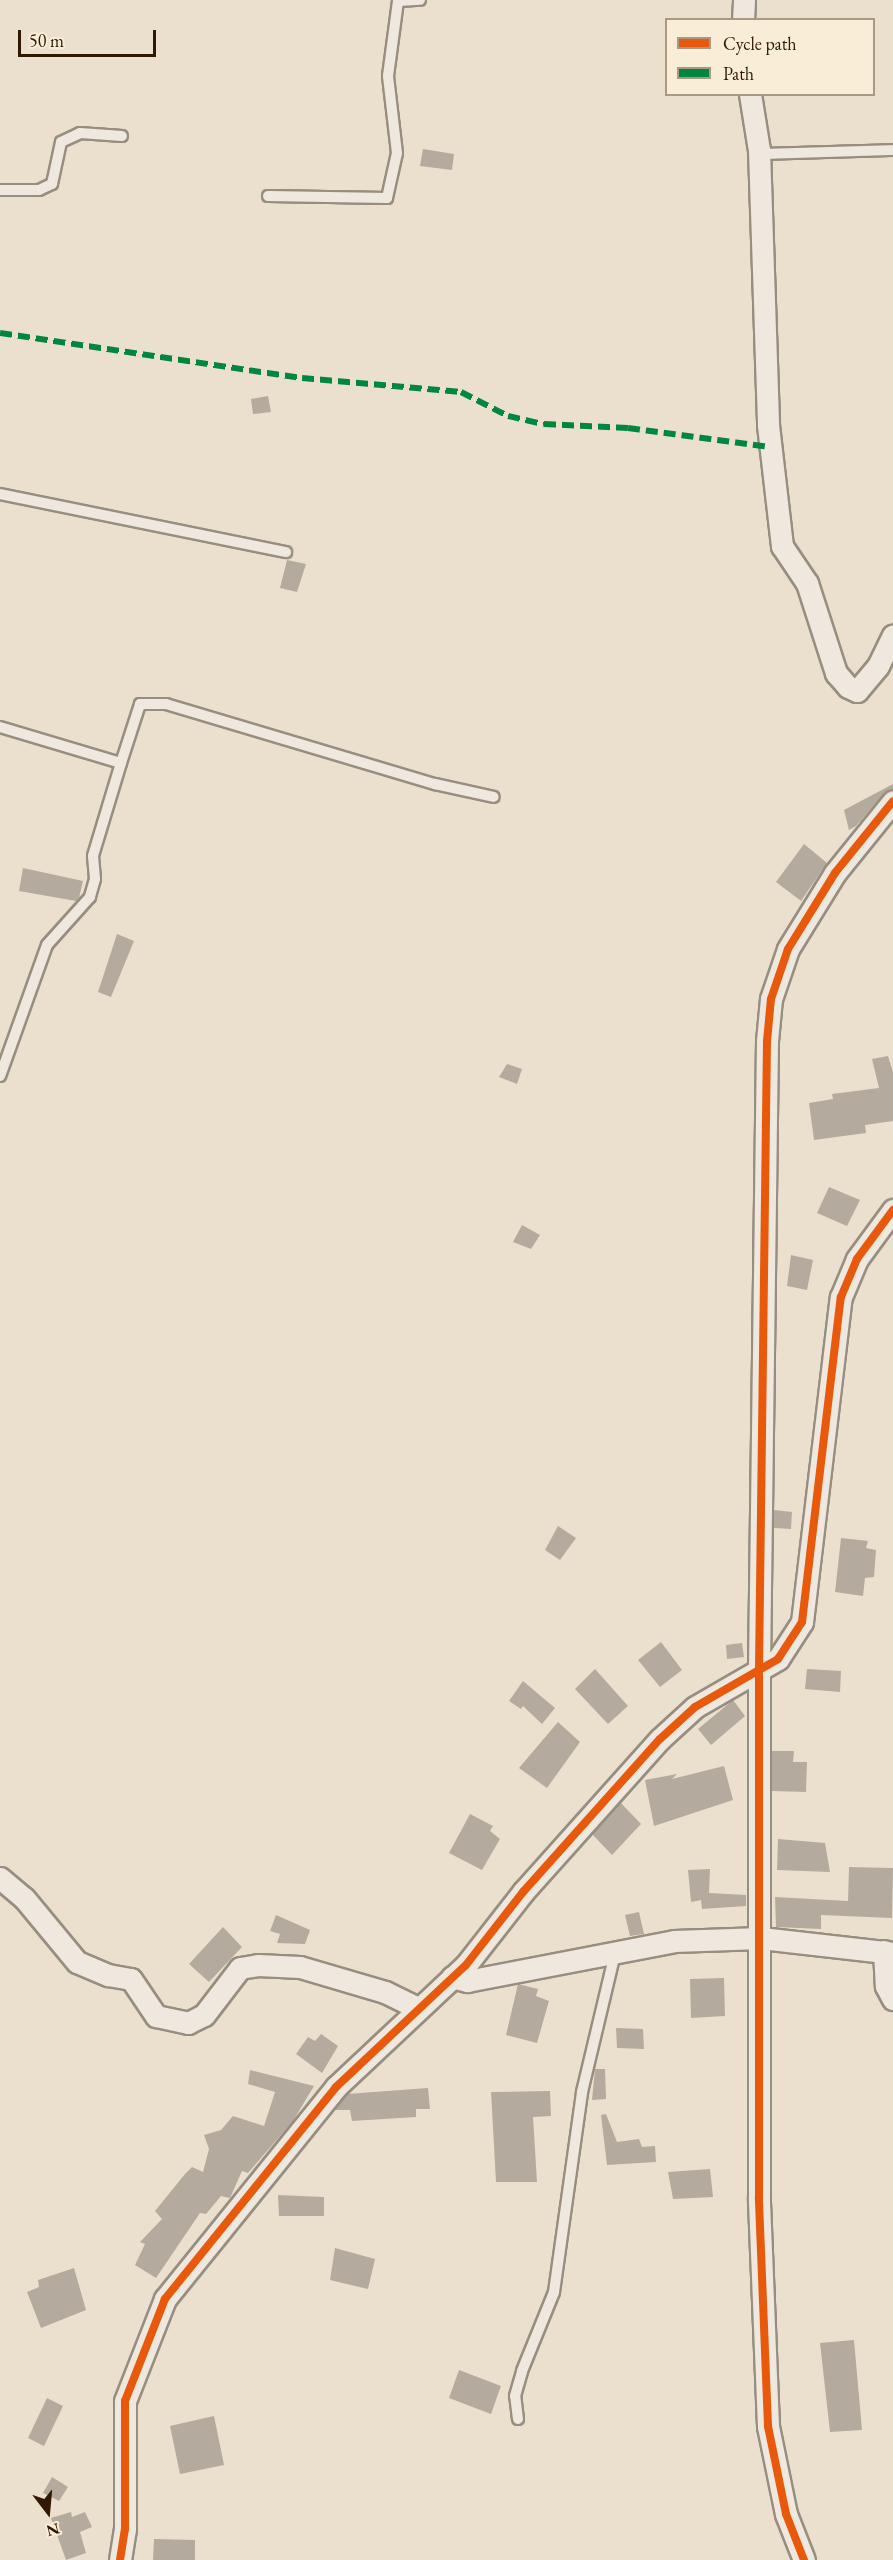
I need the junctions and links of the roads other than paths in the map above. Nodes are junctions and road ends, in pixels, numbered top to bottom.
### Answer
1 (420, 0) edge
2 (744, 0) edge
3 (743, 18) edge
4 (750, 96) edge
5 (122, 136) dead end
6 (893, 150) edge
7 (759, 154) junction
8 (0, 190) edge
9 (268, 196) dead end
10 (0, 494) edge
11 (286, 552) dead end
12 (893, 635) edge
13 (0, 728) edge
14 (121, 763) junction
15 (494, 797) dead end
16 (893, 801) edge
17 (0, 1076) edge
18 (893, 1210) edge
19 (759, 1668) junction
20 (0, 1878) edge
21 (761, 1938) junction
22 (889, 1952) edge
23 (615, 1953) junction
24 (452, 1977) junction
25 (893, 1999) edge
26 (418, 2008) junction
27 (518, 2420) dead end
28 (120, 2560) edge
29 (804, 2560) edge

1 - 9 lane
2 - 3 street
4 - 7 street
5 - 8 lane
6 - 7 lane
7 - 12 street
10 - 11 lane
13 - 14 lane
14 - 15 lane
14 - 17 lane
16 - 19 street
18 - 19 street
19 - 21 street
19 - 24 street
20 - 26 street
21 - 22 street
21 - 23 street
21 - 29 street
22 - 25 street
23 - 24 street
23 - 27 lane
24 - 26 street
26 - 28 street

